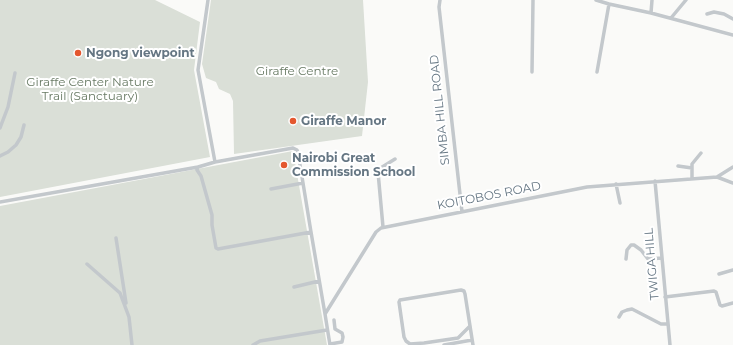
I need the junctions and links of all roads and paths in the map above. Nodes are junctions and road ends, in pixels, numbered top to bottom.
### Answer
1 (208, 0) edge
2 (440, 0) edge
3 (533, 0) edge
4 (596, 0) edge
5 (652, 0) edge
6 (686, 0) edge
7 (609, 4) junction
8 (651, 13) junction
9 (707, 14) dead end
10 (671, 18) junction
11 (733, 19) edge
12 (733, 35) edge
13 (532, 72) dead end
14 (597, 72) dead end
15 (15, 73) dead end
16 (24, 125) dead end
17 (0, 128) edge
18 (699, 153) dead end
19 (0, 156) edge
20 (395, 159) dead end
21 (215, 162) junction
22 (198, 167) junction
23 (677, 167) dead end
24 (733, 167) edge
25 (692, 168) junction
26 (717, 177) junction
27 (692, 179) junction
28 (655, 181) junction
29 (303, 183) junction
30 (733, 183) edge
31 (616, 184) junction
32 (271, 188) dead end
33 (0, 202) edge
34 (620, 202) dead end
35 (462, 212) junction
36 (383, 227) junction
37 (311, 232) junction
38 (116, 238) dead end
39 (662, 258) junction
40 (626, 259) dead end
41 (87, 264) dead end
42 (733, 270) edge
43 (719, 274) dead end
44 (319, 281) junction
45 (294, 287) dead end
46 (665, 297) junction
47 (733, 303) edge
48 (127, 310) junction
49 (325, 314) junction
50 (619, 317) dead end
51 (334, 320) dead end
52 (668, 324) junction
53 (470, 326) junction
54 (327, 330) junction
55 (473, 343) edge
56 (132, 345) edge
57 (253, 345) edge
58 (330, 345) edge
59 (444, 345) edge
60 (451, 345) edge
61 (670, 345) edge

1 - 21 street
2 - 35 street, SIMBA HILL ROAD
3 - 13 street
4 - 7 street
5 - 8 street
6 - 10 street
7 - 8 street
7 - 14 street
8 - 10 street
9 - 11 street
10 - 12 street
15 - 17 street
16 - 19 street
18 - 25 street
20 - 36 street
21 - 22 street
21 - 29 street
22 - 33 street
22 - 37 street
23 - 25 street
24 - 26 street, KOITOBOS ROAD
25 - 27 street
26 - 27 street, KOITOBOS ROAD
26 - 30 street
27 - 28 street, KOITOBOS ROAD
28 - 31 street, KOITOBOS ROAD
28 - 39 street, TWIGA HILL
29 - 32 street
29 - 37 street
31 - 34 street
31 - 35 street, KOITOBOS ROAD
35 - 36 street, KOITOBOS ROAD
36 - 49 street
37 - 44 street
38 - 48 street
39 - 40 street
39 - 46 street, TWIGA HILL
41 - 48 street
42 - 43 street
44 - 45 street
44 - 49 street
46 - 47 street
46 - 52 street, TWIGA HILL
48 - 56 street
49 - 54 street
50 - 52 street
51 - 58 street
52 - 61 street, TWIGA HILL
53 - 53 street
53 - 55 street
54 - 57 street
54 - 58 street
55 - 60 street
59 - 60 street

